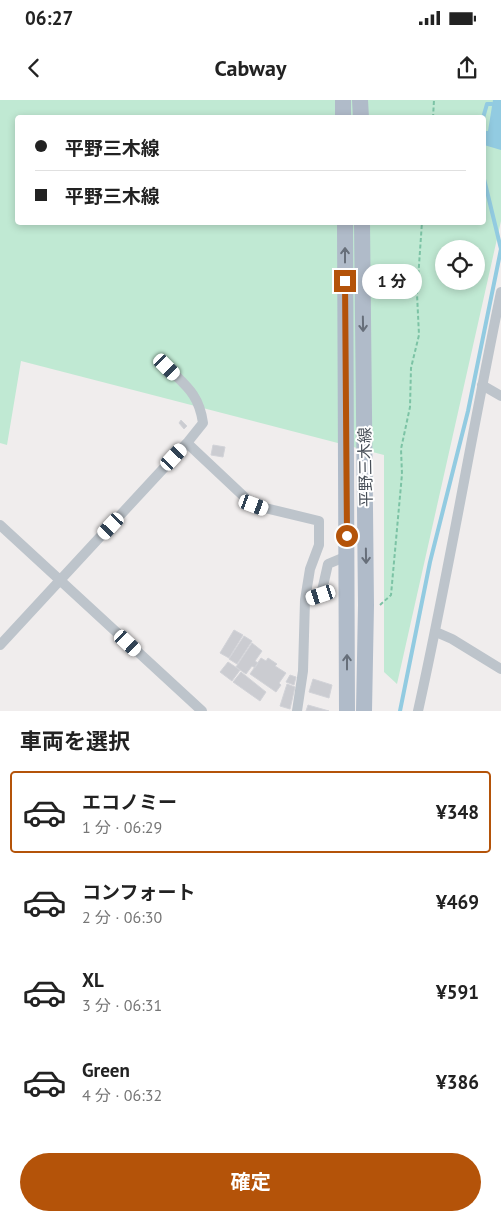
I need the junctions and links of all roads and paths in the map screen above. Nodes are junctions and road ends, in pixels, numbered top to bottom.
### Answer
1 (343, 100) edge
2 (360, 100) edge
3 (434, 100) edge
4 (344, 115) edge
5 (361, 115) edge
6 (432, 115) edge
7 (345, 225) edge
8 (362, 225) edge
9 (422, 225) edge
10 (501, 292) edge
11 (167, 367) dead end
12 (482, 385) junction
13 (501, 396) edge
14 (187, 443) junction
15 (0, 525) edge
16 (347, 556) junction
17 (60, 581) junction
18 (305, 600) junction
19 (366, 605) junction
20 (436, 632) junction
21 (0, 645) edge
22 (501, 669) edge
23 (196, 709) edge
24 (297, 711) edge
25 (348, 711) edge
26 (364, 711) edge
27 (418, 711) edge

1 - 4 main road
2 - 5 main road
3 - 6 path
16 -> 7 main road, 平野三木線
8 -> 19 main road, 平野三木線
9 - 19 path
10 - 12 street
11 - 14 street
12 - 13 street
12 - 20 street
14 - 17 street
14 - 18 street
15 - 17 street
16 - 18 street
25 -> 16 main road, 平野三木線
17 - 21 street
17 - 23 street
18 - 24 street
19 - 26 main road, 平野三木線
20 - 22 street
20 - 27 street

